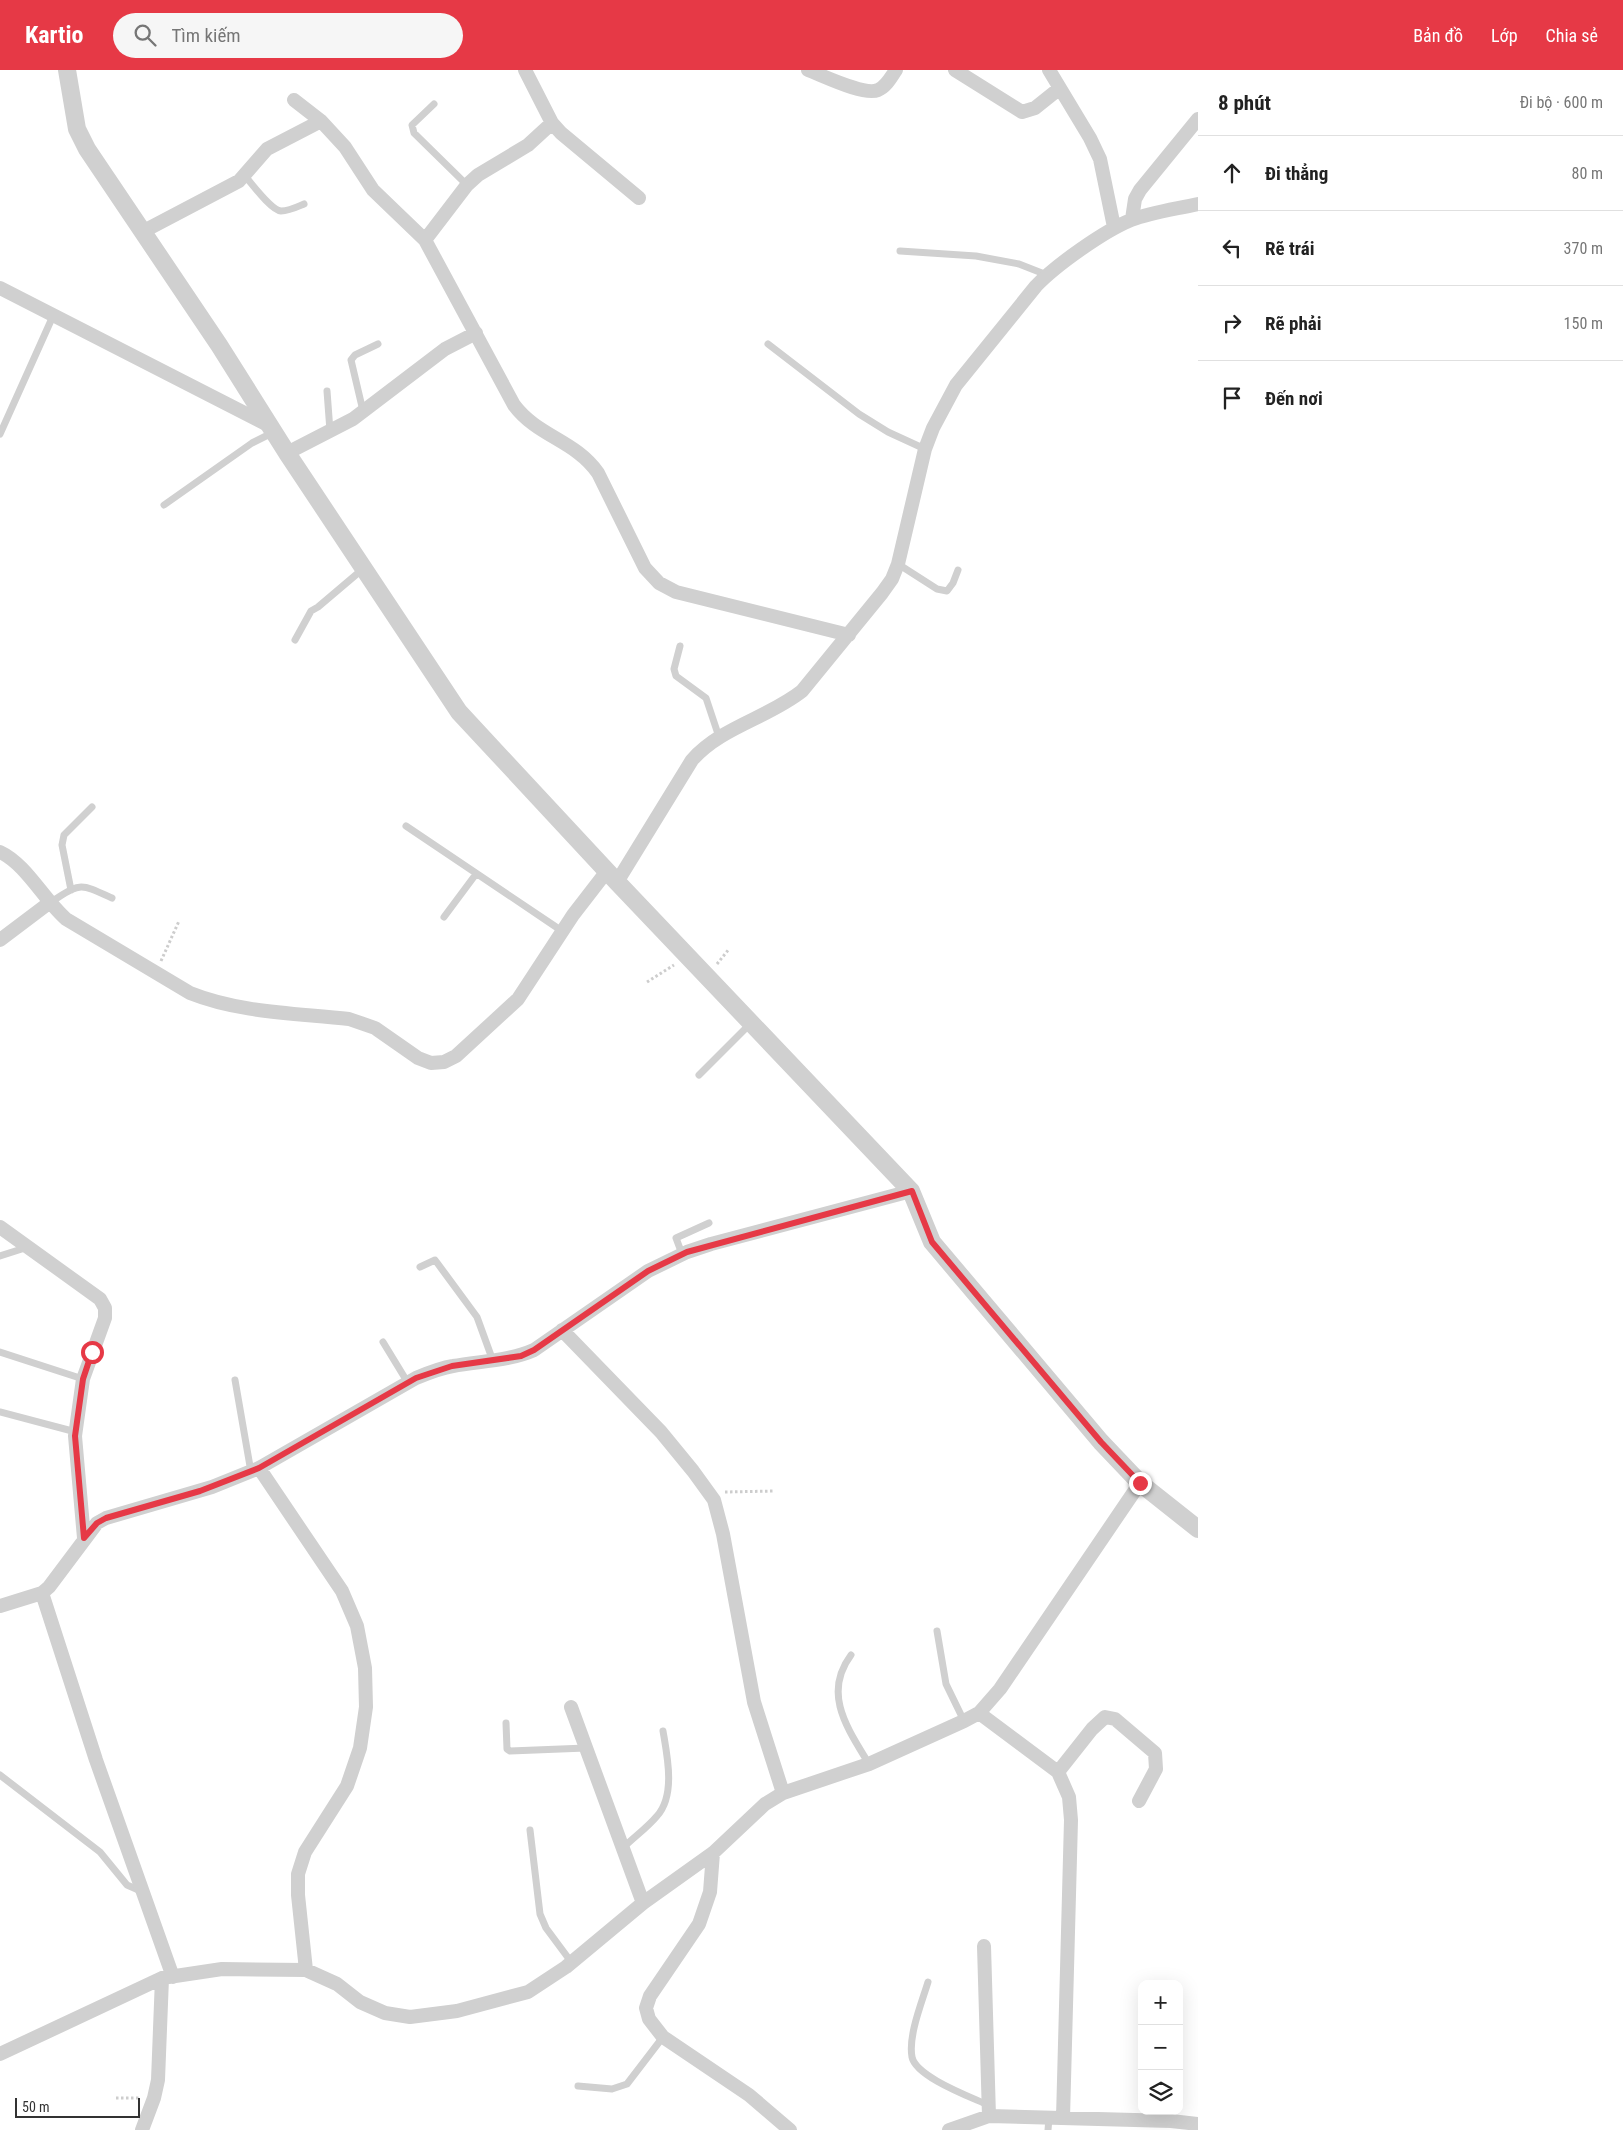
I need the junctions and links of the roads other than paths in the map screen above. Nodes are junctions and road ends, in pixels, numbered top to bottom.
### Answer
1 (67, 70) edge
2 (525, 70) edge
3 (808, 70) edge
4 (896, 70) edge
5 (955, 70) edge
6 (1049, 70) edge
7 (1060, 88) junction
8 (294, 100) dead end
9 (434, 104) dead end
10 (1198, 119) edge
11 (321, 121) junction
12 (552, 123) junction
13 (245, 176) junction
14 (467, 185) junction
15 (638, 198) dead end
16 (304, 204) dead end
17 (1198, 204) edge
18 (1132, 220) junction
19 (1114, 228) junction
20 (142, 232) junction
21 (425, 240) junction
22 (900, 251) dead end
23 (1047, 275) junction
24 (0, 288) edge
25 (53, 316) junction
26 (476, 333) junction
27 (378, 344) dead end
28 (768, 344) dead end
29 (326, 392) dead end
30 (364, 411) junction
31 (272, 430) junction
32 (330, 432) junction
33 (0, 434) edge
34 (925, 448) junction
35 (287, 453) junction
36 (164, 505) dead end
37 (898, 564) junction
38 (364, 568) junction
39 (958, 570) dead end
40 (849, 636) junction
41 (295, 640) dead end
42 (680, 646) dead end
43 (719, 737) junction
44 (92, 807) dead end
45 (406, 826) dead end
46 (0, 852) edge
47 (476, 874) junction
48 (612, 876) junction
49 (71, 890) junction
50 (112, 898) dead end
51 (49, 903) junction
52 (444, 918) dead end
53 (562, 931) junction
54 (0, 940) edge
55 (751, 1023) junction
56 (699, 1075) dead end
57 (912, 1191) junction
58 (709, 1223) dead end
59 (0, 1227) edge
60 (28, 1247) junction
61 (682, 1254) junction
62 (0, 1256) edge
63 (420, 1267) dead end
64 (562, 1330) junction
65 (383, 1342) dead end
66 (0, 1352) edge
67 (493, 1361) junction
68 (83, 1379) junction
69 (235, 1380) dead end
70 (408, 1383) junction
71 (0, 1412) edge
72 (76, 1432) junction
73 (255, 1470) junction
74 (1140, 1483) junction
75 (1198, 1529) edge
76 (84, 1538) junction
77 (42, 1594) junction
78 (0, 1606) edge
79 (937, 1631) dead end
80 (850, 1655) dead end
81 (571, 1706) dead end
82 (979, 1713) junction
83 (964, 1721) junction
84 (506, 1722) dead end
85 (662, 1730) dead end
86 (586, 1748) junction
87 (869, 1764) junction
88 (1058, 1772) junction
89 (0, 1775) edge
90 (783, 1792) junction
91 (1139, 1801) dead end
92 (530, 1830) dead end
93 (623, 1848) junction
94 (713, 1854) junction
95 (143, 1892) junction
96 (643, 1902) junction
97 (984, 1946) dead end
98 (572, 1963) junction
99 (306, 1970) junction
100 (167, 1978) junction
101 (928, 1982) dead end
102 (662, 2037) junction
103 (0, 2054) edge
104 (578, 2086) dead end
105 (989, 2111) junction
106 (1170, 2116) edge
107 (1063, 2118) junction
108 (1048, 2124) edge
109 (1198, 2124) edge
110 (142, 2130) edge
111 (790, 2130) edge
112 (949, 2130) edge

1 - 20 street
2 - 12 street
3 - 4 street
5 - 7 street
6 - 7 street
7 - 19 street
8 - 11 street
9 - 14 lane
10 - 18 street
11 - 13 street
11 - 21 street
12 - 14 street
12 - 15 street
13 - 16 lane
13 - 20 street
14 - 21 street
17 - 18 street
18 - 19 street
19 - 23 street
20 - 31 street
21 - 26 street
22 - 23 lane
23 - 34 street
24 - 25 street
25 - 31 street
25 - 33 lane
26 - 30 street
26 - 40 street
27 - 30 lane
28 - 34 lane
29 - 32 lane
30 - 32 street
31 - 35 street
31 - 36 lane
32 - 35 street
34 - 37 street
35 - 38 street
37 - 39 lane
37 - 40 street
38 - 41 lane
38 - 48 street
40 - 43 street
42 - 43 lane
43 - 48 street
44 - 49 lane
45 - 47 lane
46 - 51 street
47 - 52 lane
47 - 53 lane
48 - 53 street
48 - 55 street
49 - 50 lane
49 - 51 lane
51 - 53 street
51 - 54 street
55 - 56 lane
55 - 57 street
57 - 61 street
57 - 74 street
58 - 61 lane
59 - 60 street
60 - 62 lane
60 - 68 street
61 - 64 street
63 - 67 lane
64 - 67 street
64 - 90 street
65 - 70 lane
66 - 68 lane
67 - 70 street
68 - 72 street
69 - 73 lane
70 - 73 street
71 - 72 lane
72 - 76 street
73 - 76 street
73 - 99 street
74 - 75 street
74 - 82 street
76 - 77 street
77 - 78 street
77 - 95 street
79 - 83 lane
80 - 87 lane
81 - 86 street
82 - 83 street
82 - 88 street
83 - 87 street
84 - 86 lane
85 - 93 lane
86 - 93 street
87 - 90 street
88 - 91 street
88 - 107 street
89 - 95 lane
90 - 94 street
92 - 98 lane
93 - 96 street
94 - 96 street
94 - 102 street
95 - 100 street
96 - 98 street
97 - 105 street
98 - 99 street
99 - 100 street
100 - 103 street
100 - 110 street
101 - 105 lane
102 - 104 lane
102 - 111 street
105 - 108 street
105 - 112 street
106 - 107 street
106 - 109 street
107 - 108 street

